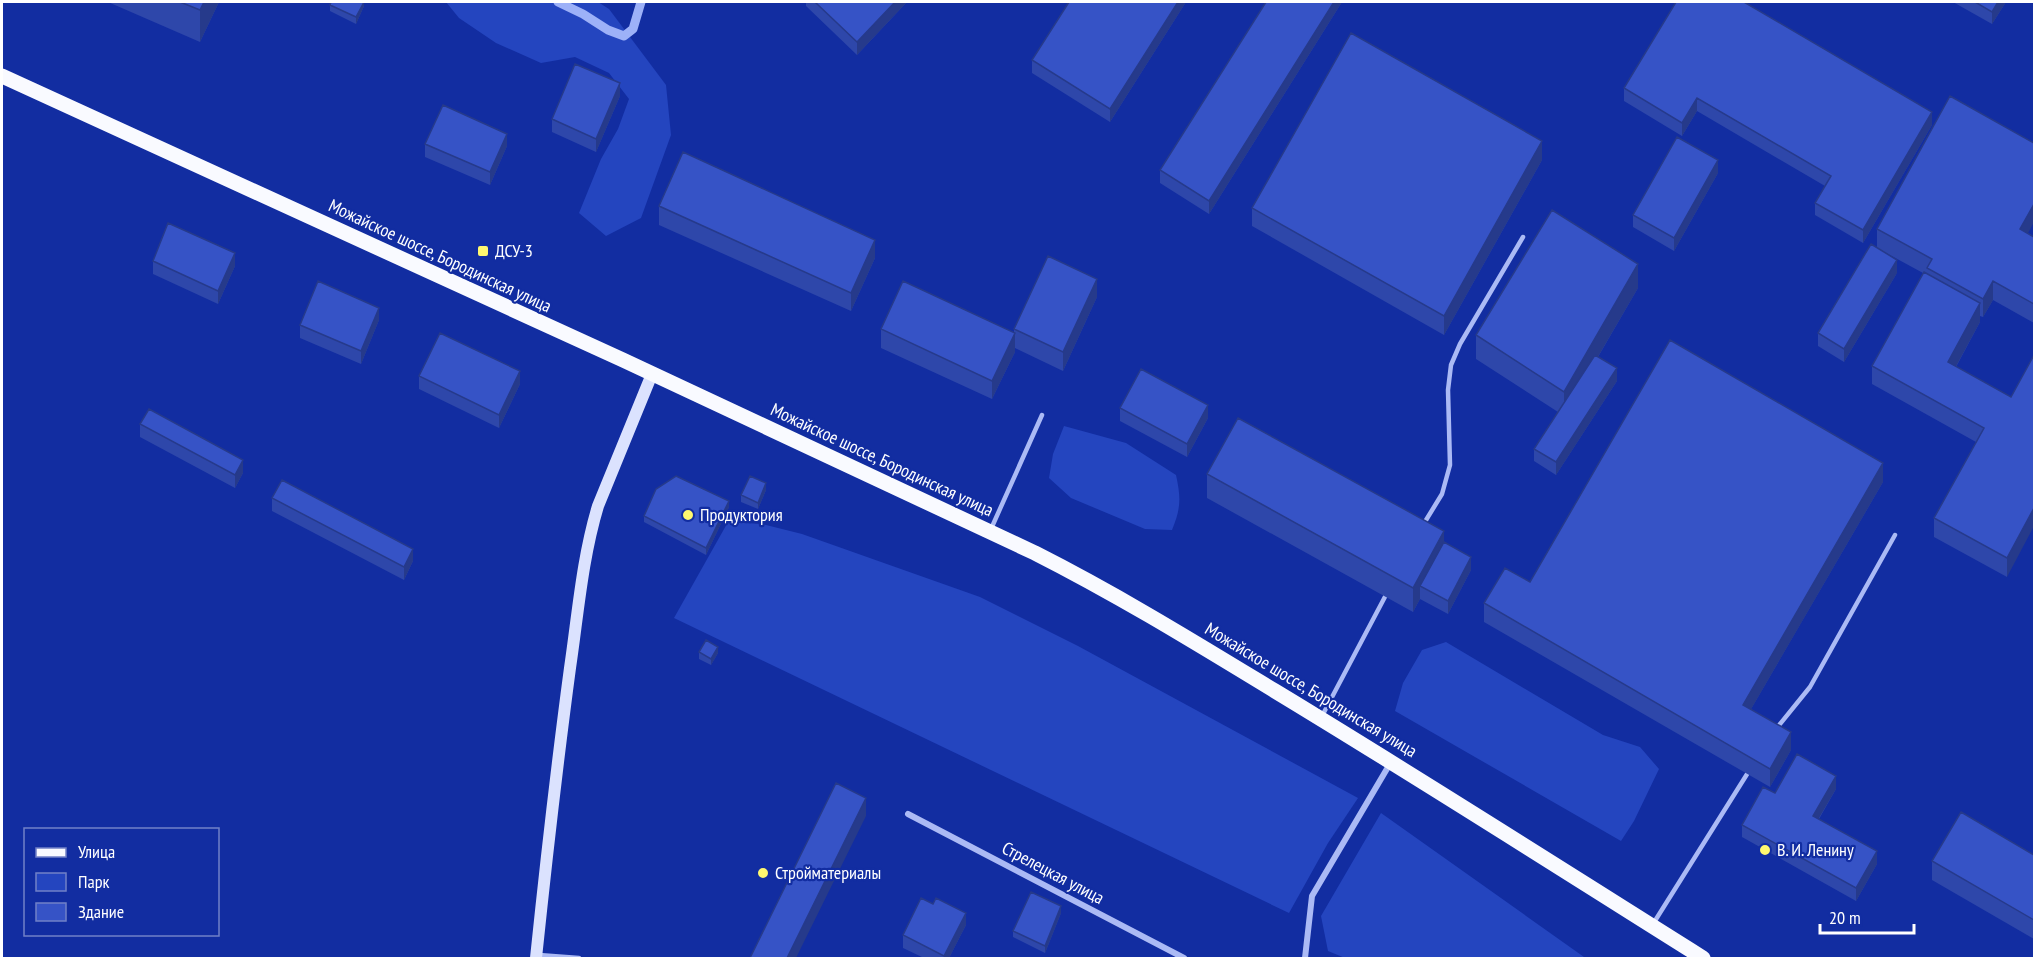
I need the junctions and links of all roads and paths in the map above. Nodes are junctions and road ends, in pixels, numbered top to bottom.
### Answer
1 (2, 76) edge
2 (1523, 237) dead end
3 (652, 374) junction
4 (1042, 415) dead end
5 (1421, 530) edge
6 (990, 532) junction
7 (1895, 535) dead end
8 (1391, 586) edge
9 (1320, 718) junction
10 (1773, 732) edge
11 (1392, 762) junction
12 (1751, 768) edge
13 (908, 814) dead end
14 (1651, 926) junction
15 (536, 956) edge
16 (579, 958) edge
17 (1184, 958) edge
18 (1305, 958) edge
19 (1703, 958) edge

1 - 3 main road, Можайское шоссе, Бородинская улица
2 - 5 lane
3 - 6 main road, Можайское шоссе, Бородинская улица
3 - 15 street
4 - 6 lane
6 - 9 main road, Можайское шоссе, Бородинская улица
7 - 10 lane
8 - 9 lane
9 - 11 main road, Можайское шоссе, Бородинская улица
11 - 14 main road, Можайское шоссе, Бородинская улица
11 - 18 street
12 - 14 lane
13 - 17 street, Стрелецкая улица
14 - 19 main road, Можайское шоссе, Бородинская улица
15 - 16 lane

